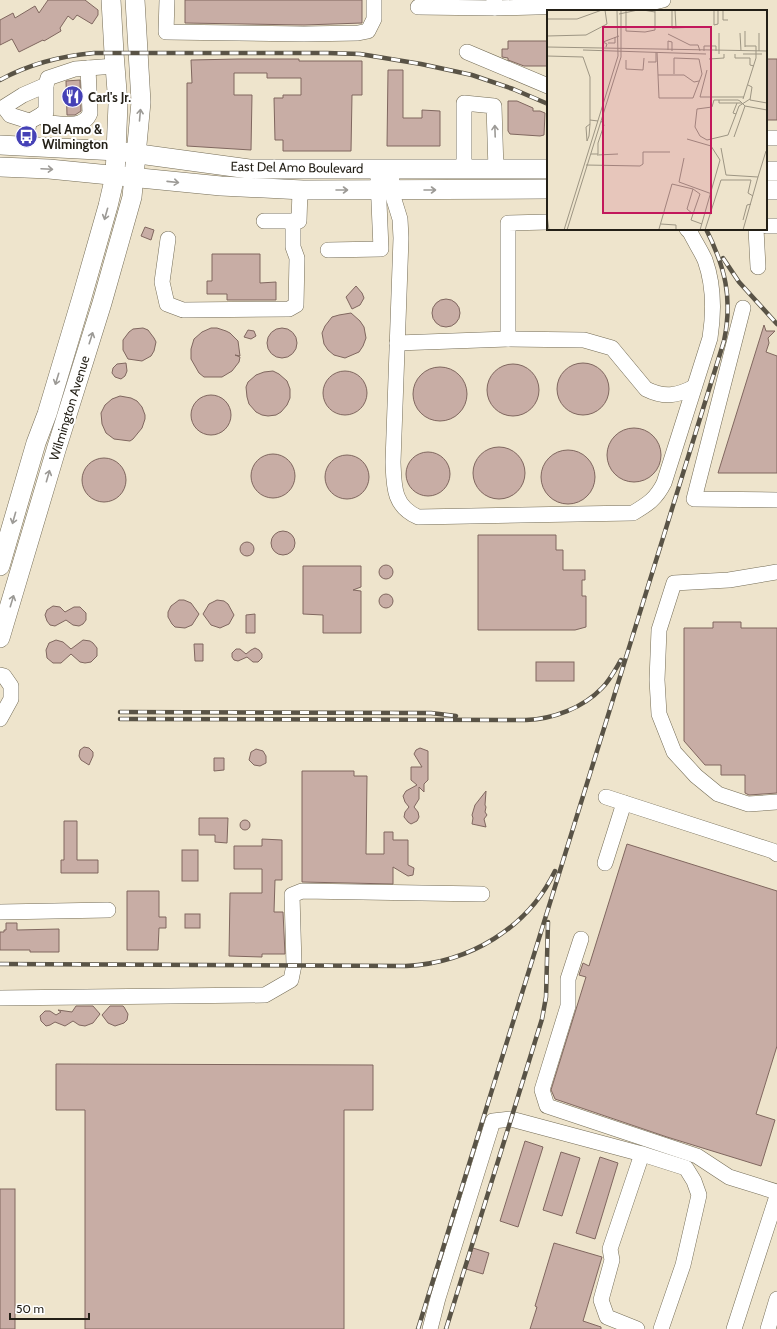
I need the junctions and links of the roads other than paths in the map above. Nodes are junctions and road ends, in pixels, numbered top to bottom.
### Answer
1 (111, 0) edge
2 (136, 0) edge
3 (167, 0) edge
4 (374, 0) edge
5 (663, 0) edge
6 (494, 4) edge
7 (521, 4) edge
8 (418, 7) dead end
9 (467, 52) dead end
10 (115, 66) junction
11 (88, 68) junction
12 (46, 85) junction
13 (547, 86) edge
14 (36, 118) junction
15 (0, 145) edge
16 (26, 146) junction
17 (117, 151) junction
18 (136, 154) junction
19 (0, 167) edge
20 (383, 168) junction
21 (547, 169) edge
22 (464, 170) junction
23 (496, 170) junction
24 (115, 176) junction
25 (134, 178) junction
26 (547, 189) edge
27 (300, 190) junction
28 (384, 190) junction
29 (264, 221) dead end
30 (293, 221) junction
31 (547, 222) edge
32 (688, 230) edge
33 (756, 230) edge
34 (168, 239) dead end
35 (328, 250) dead end
36 (758, 267) dead end
37 (743, 308) dead end
38 (508, 340) junction
39 (398, 343) junction
40 (694, 387) junction
41 (777, 500) edge
42 (0, 566) edge
43 (777, 572) edge
44 (0, 638) edge
45 (0, 675) edge
46 (0, 682) edge
47 (0, 707) edge
48 (0, 717) edge
49 (606, 797) dead end
50 (777, 802) edge
51 (624, 803) junction
52 (777, 854) edge
53 (605, 863) dead end
54 (482, 894) dead end
55 (108, 910) dead end
56 (0, 912) edge
57 (581, 939) dead end
58 (0, 998) edge
59 (642, 1154) junction
60 (777, 1192) edge
61 (777, 1196) edge
62 (777, 1299) edge
63 (430, 1329) edge
64 (637, 1329) edge
65 (661, 1329) edge
66 (734, 1329) edge
67 (768, 1329) edge

1 - 10 main road, Wilmington Avenue
18 -> 2 main road, Wilmington Avenue
3 - 4 street
5 - 7 street
6 - 7 street
6 - 8 street
9 - 13 street
10 - 11 street
10 - 17 main road, Wilmington Avenue
11 - 12 street
11 - 14 street
12 - 14 street
12 - 14 street
14 - 16 street
15 - 16 main road, East Del Amo Boulevard
16 - 17 main road, East Del Amo Boulevard
17 - 18 main road, East Del Amo Boulevard
17 - 24 main road, Wilmington Avenue
18 - 20 main road, East Del Amo Boulevard
18 - 25 main road, Wilmington Avenue
19 -> 24 main road, East Del Amo Boulevard
20 - 22 main road, East Del Amo Boulevard
20 - 28 street
21 - 23 main road, East Del Amo Boulevard
22 - 23 main road, East Del Amo Boulevard
23 -> 22 street
24 - 25 main road, East Del Amo Boulevard
24 -> 42 main road, Wilmington Avenue
25 -> 27 main road, East Del Amo Boulevard
44 -> 25 main road, Wilmington Avenue
28 -> 26 main road, East Del Amo Boulevard
27 -> 28 main road, East Del Amo Boulevard
27 - 30 street
28 - 35 street
28 - 39 street
29 - 30 street
30 - 34 street
31 - 38 street
32 - 40 street
33 - 36 street
37 - 41 street
38 - 39 street
38 - 40 street
39 - 40 street
43 - 50 street
45 - 48 street
46 - 47 street
49 - 51 street
51 - 52 street
51 - 53 street
54 - 58 street
55 - 56 street
57 - 60 street
59 - 63 street
59 - 64 street
59 - 65 street
61 - 66 street
62 - 67 street

